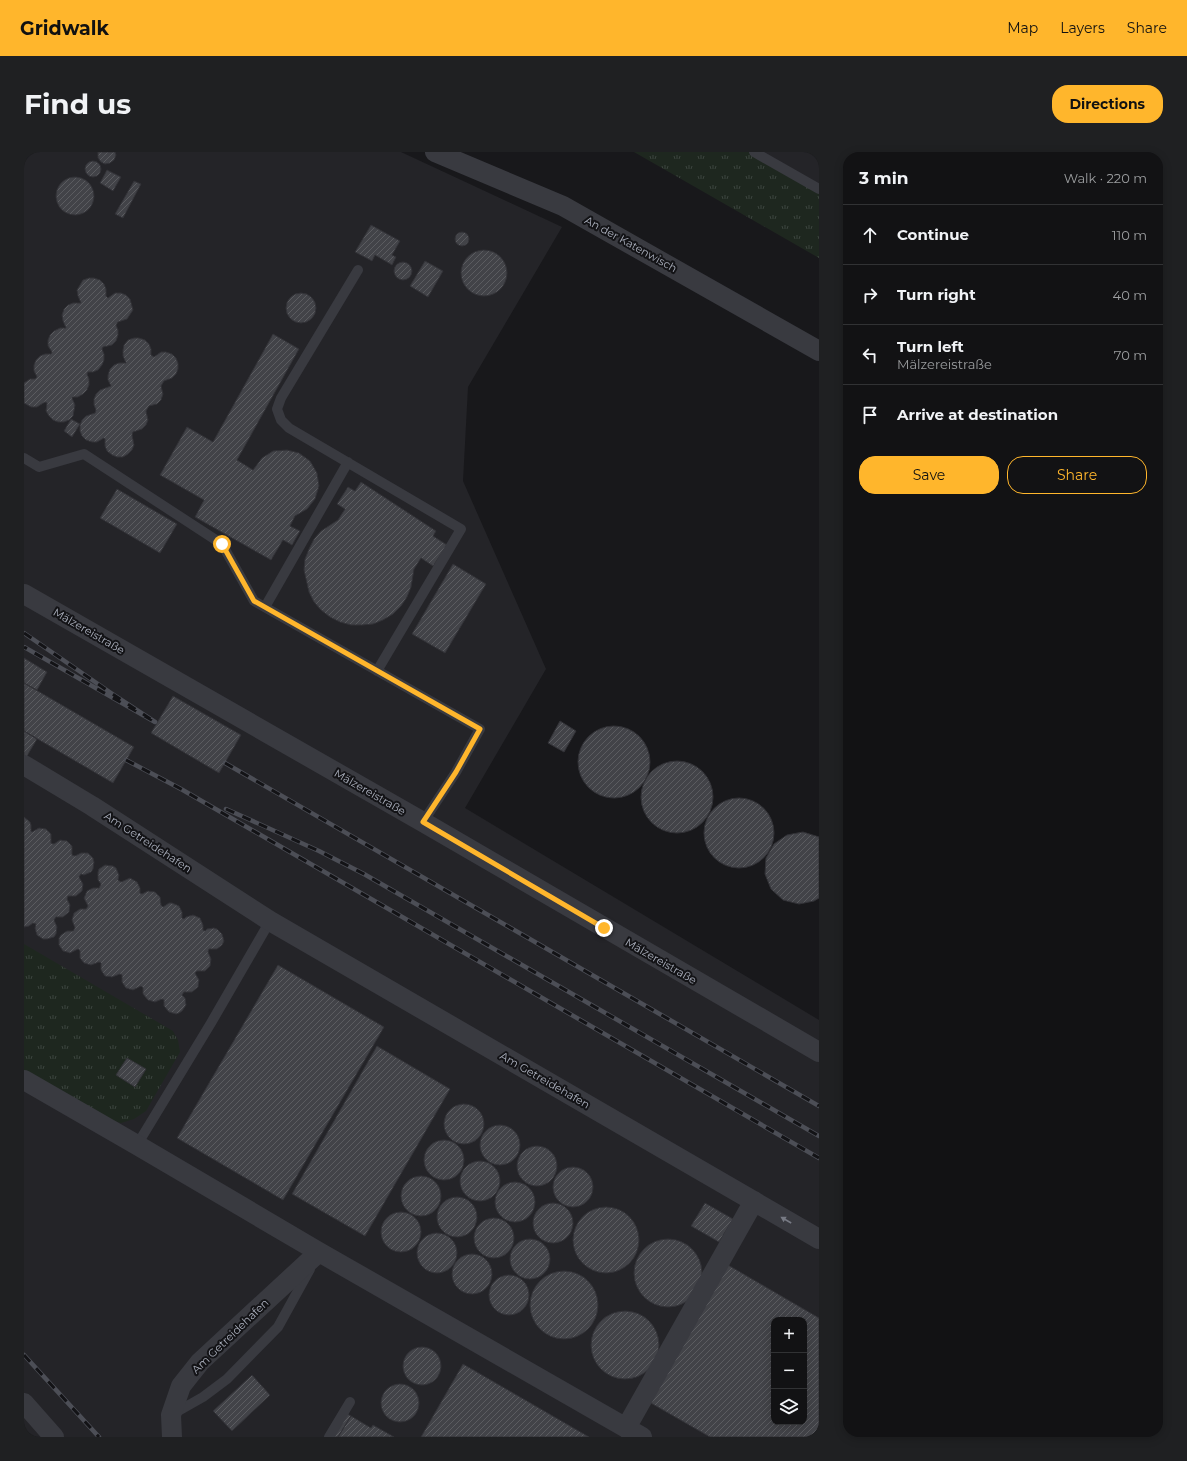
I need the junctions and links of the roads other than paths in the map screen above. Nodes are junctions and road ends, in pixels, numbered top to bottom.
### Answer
1 (435, 152) edge
2 (754, 152) edge
3 (473, 159) edge
4 (819, 189) edge
5 (358, 270) dead end
6 (819, 351) edge
7 (24, 458) edge
8 (348, 462) junction
9 (24, 594) edge
10 (265, 607) junction
11 (376, 671) junction
12 (24, 765) edge
13 (423, 822) junction
14 (270, 921) junction
15 (819, 1052) edge
16 (24, 1080) edge
17 (137, 1145) junction
18 (754, 1201) junction
19 (819, 1239) edge
20 (319, 1252) junction
21 (350, 1402) dead end
22 (24, 1403) edge
23 (171, 1415) junction
24 (634, 1432) edge
25 (54, 1437) edge
26 (172, 1437) edge
27 (329, 1437) edge

1 - 3 street, An der Katenwisch
2 - 4 lane
3 - 6 street, An der Katenwisch
5 - 8 lane
7 - 10 lane
8 - 10 lane
8 - 11 lane
9 - 13 street, Mälzereistraße
10 - 11 lane
11 - 13 lane
12 - 14 street, Am Getreidehafen
13 - 15 street, Mälzereistraße
14 - 17 lane
14 - 18 street, Am Getreidehafen
16 - 17 street
17 - 20 street
19 -> 18 street, Am Getreidehafen
18 - 24 street
20 - 23 street, Am Getreidehafen
20 - 23 lane
20 - 24 street
21 - 27 lane
22 - 25 street
23 - 26 street, Am Getreidehafen

